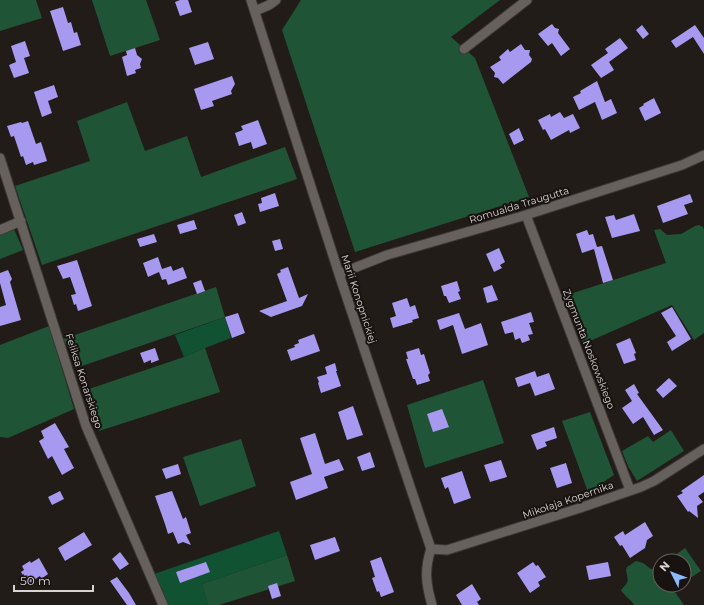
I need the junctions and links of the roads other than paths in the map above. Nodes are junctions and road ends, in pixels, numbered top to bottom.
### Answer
1 (251, 0) edge
2 (276, 0) edge
3 (528, 0) edge
4 (254, 11) junction
5 (464, 49) dead end
6 (0, 158) edge
7 (703, 159) edge
8 (526, 215) junction
9 (20, 221) junction
10 (0, 230) edge
11 (339, 274) junction
12 (704, 449) edge
13 (630, 490) junction
14 (431, 549) junction
15 (163, 605) edge
16 (432, 605) edge

1 - 4 street, Marii Konopnickiej
2 - 4 street
3 - 5 street
4 - 11 street, Marii Konopnickiej
6 - 9 street, Feliksa Konarskiego
7 - 8 street, Romualda Traugutta
8 - 11 street, Romualda Traugutta
8 - 13 street, Zygmunta Noskowskiego
9 - 10 street
9 - 15 street, Feliksa Konarskiego
11 - 14 street, Marii Konopnickiej
12 - 13 street, Mikołaja Kopernika
13 - 14 street, Mikołaja Kopernika
14 - 16 street

